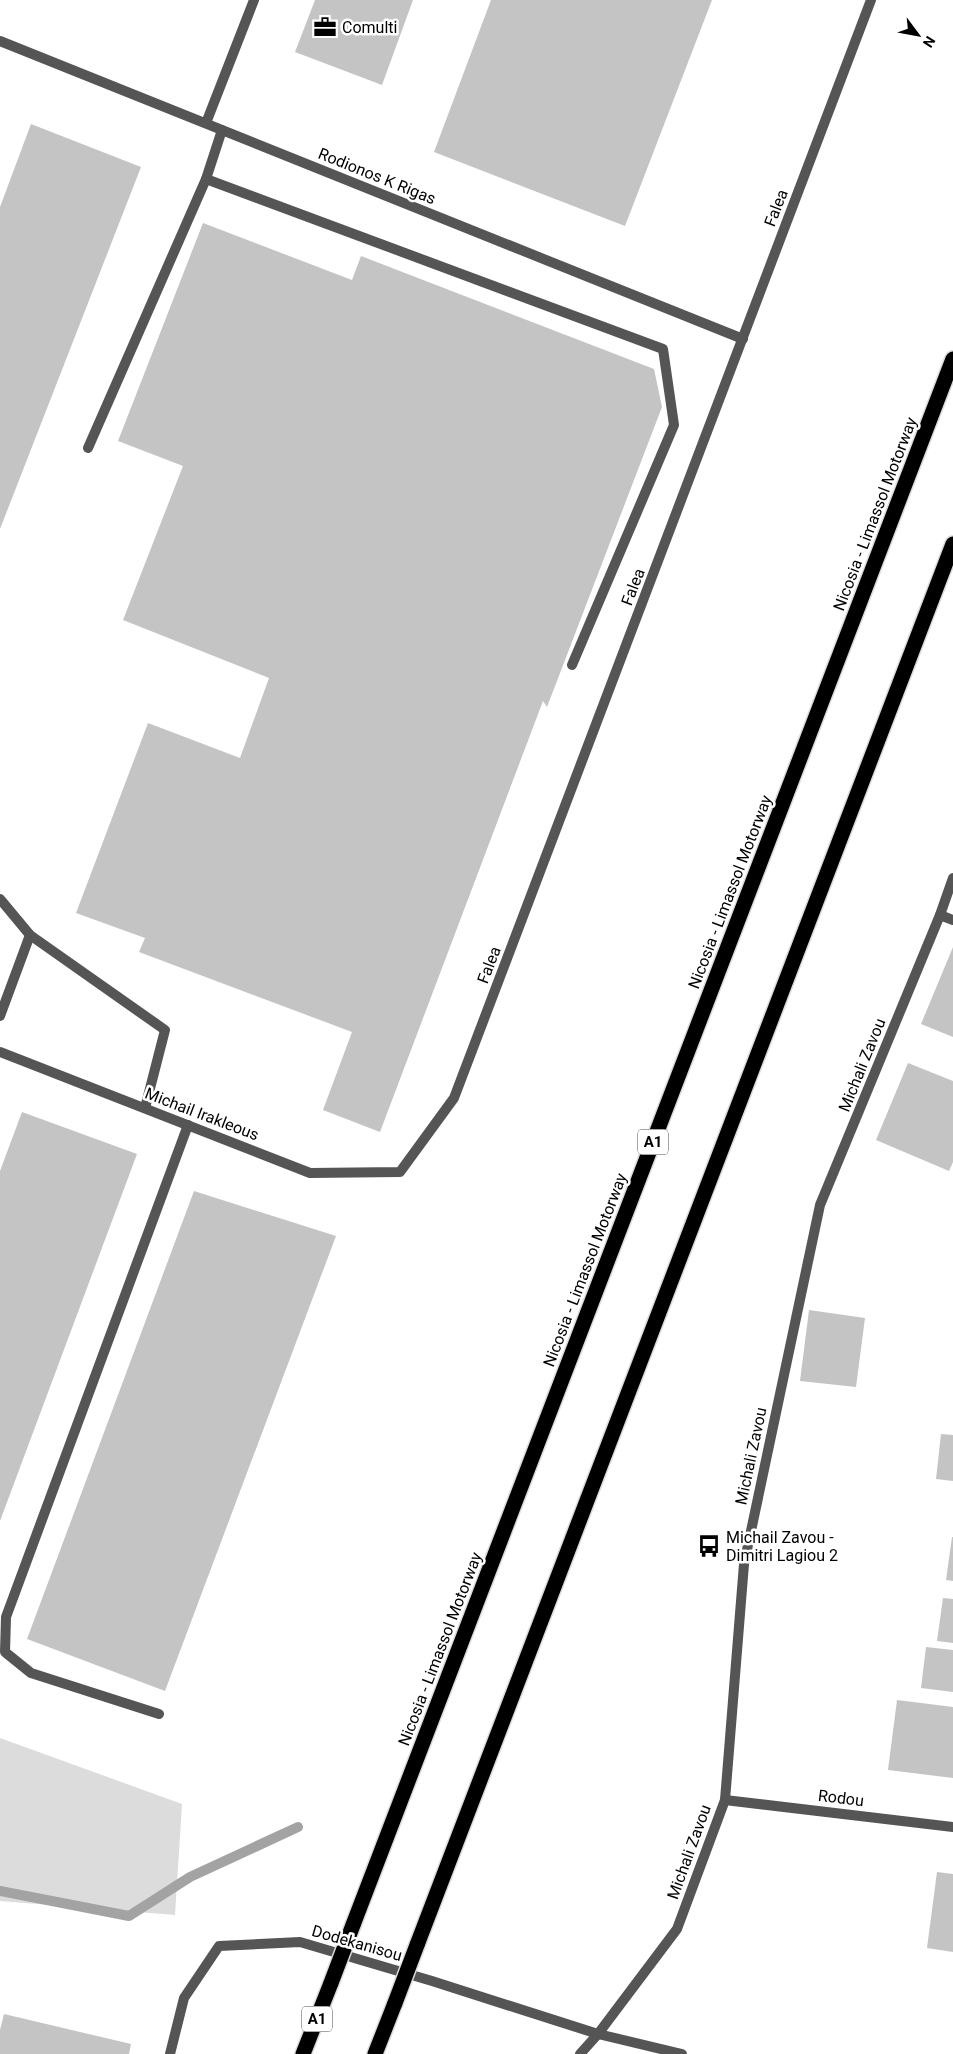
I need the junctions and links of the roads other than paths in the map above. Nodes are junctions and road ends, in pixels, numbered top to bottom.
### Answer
1 (254, 0) edge
2 (871, 0) edge
3 (0, 41) edge
4 (206, 124) junction
5 (222, 130) junction
6 (206, 179) junction
7 (743, 339) junction
8 (953, 359) edge
9 (88, 448) dead end
10 (953, 544) edge
11 (572, 665) dead end
12 (953, 878) edge
13 (0, 899) edge
14 (940, 915) junction
15 (953, 920) edge
16 (30, 935) junction
17 (0, 1016) edge
18 (0, 1052) edge
19 (145, 1108) junction
20 (188, 1125) junction
21 (400, 1172) joint
22 (160, 1714) dead end
23 (725, 1800) junction
24 (953, 1827) edge
25 (598, 2034) junction
26 (170, 2054) edge
27 (303, 2054) edge
28 (375, 2054) edge
29 (580, 2054) edge
30 (682, 2054) edge

1 - 4 street
2 - 7 street, Falea
3 - 4 street, Rodionos K Rigas
4 - 5 street, Rodionos K Rigas
5 - 6 street
5 - 7 street, Rodionos K Rigas
6 - 9 street
6 - 11 street
7 - 21 street, Falea
8 - 27 highway, Nicosia - Limassol Motorway / A1, bridge
10 - 28 highway, bridge
12 - 14 street, Michali Zavou
13 - 16 street
14 - 15 street
14 - 23 street, Michali Zavou
16 - 17 street
16 - 19 street
18 - 19 street, Michail Irakleous
19 - 20 street, Michail Irakleous
20 - 21 street, Michail Irakleous
20 - 22 street
23 - 24 street, Rodou
23 - 25 street, Michali Zavou
25 - 26 street, Dodekanisou
25 - 29 street, Michali Zavou
25 - 30 street

